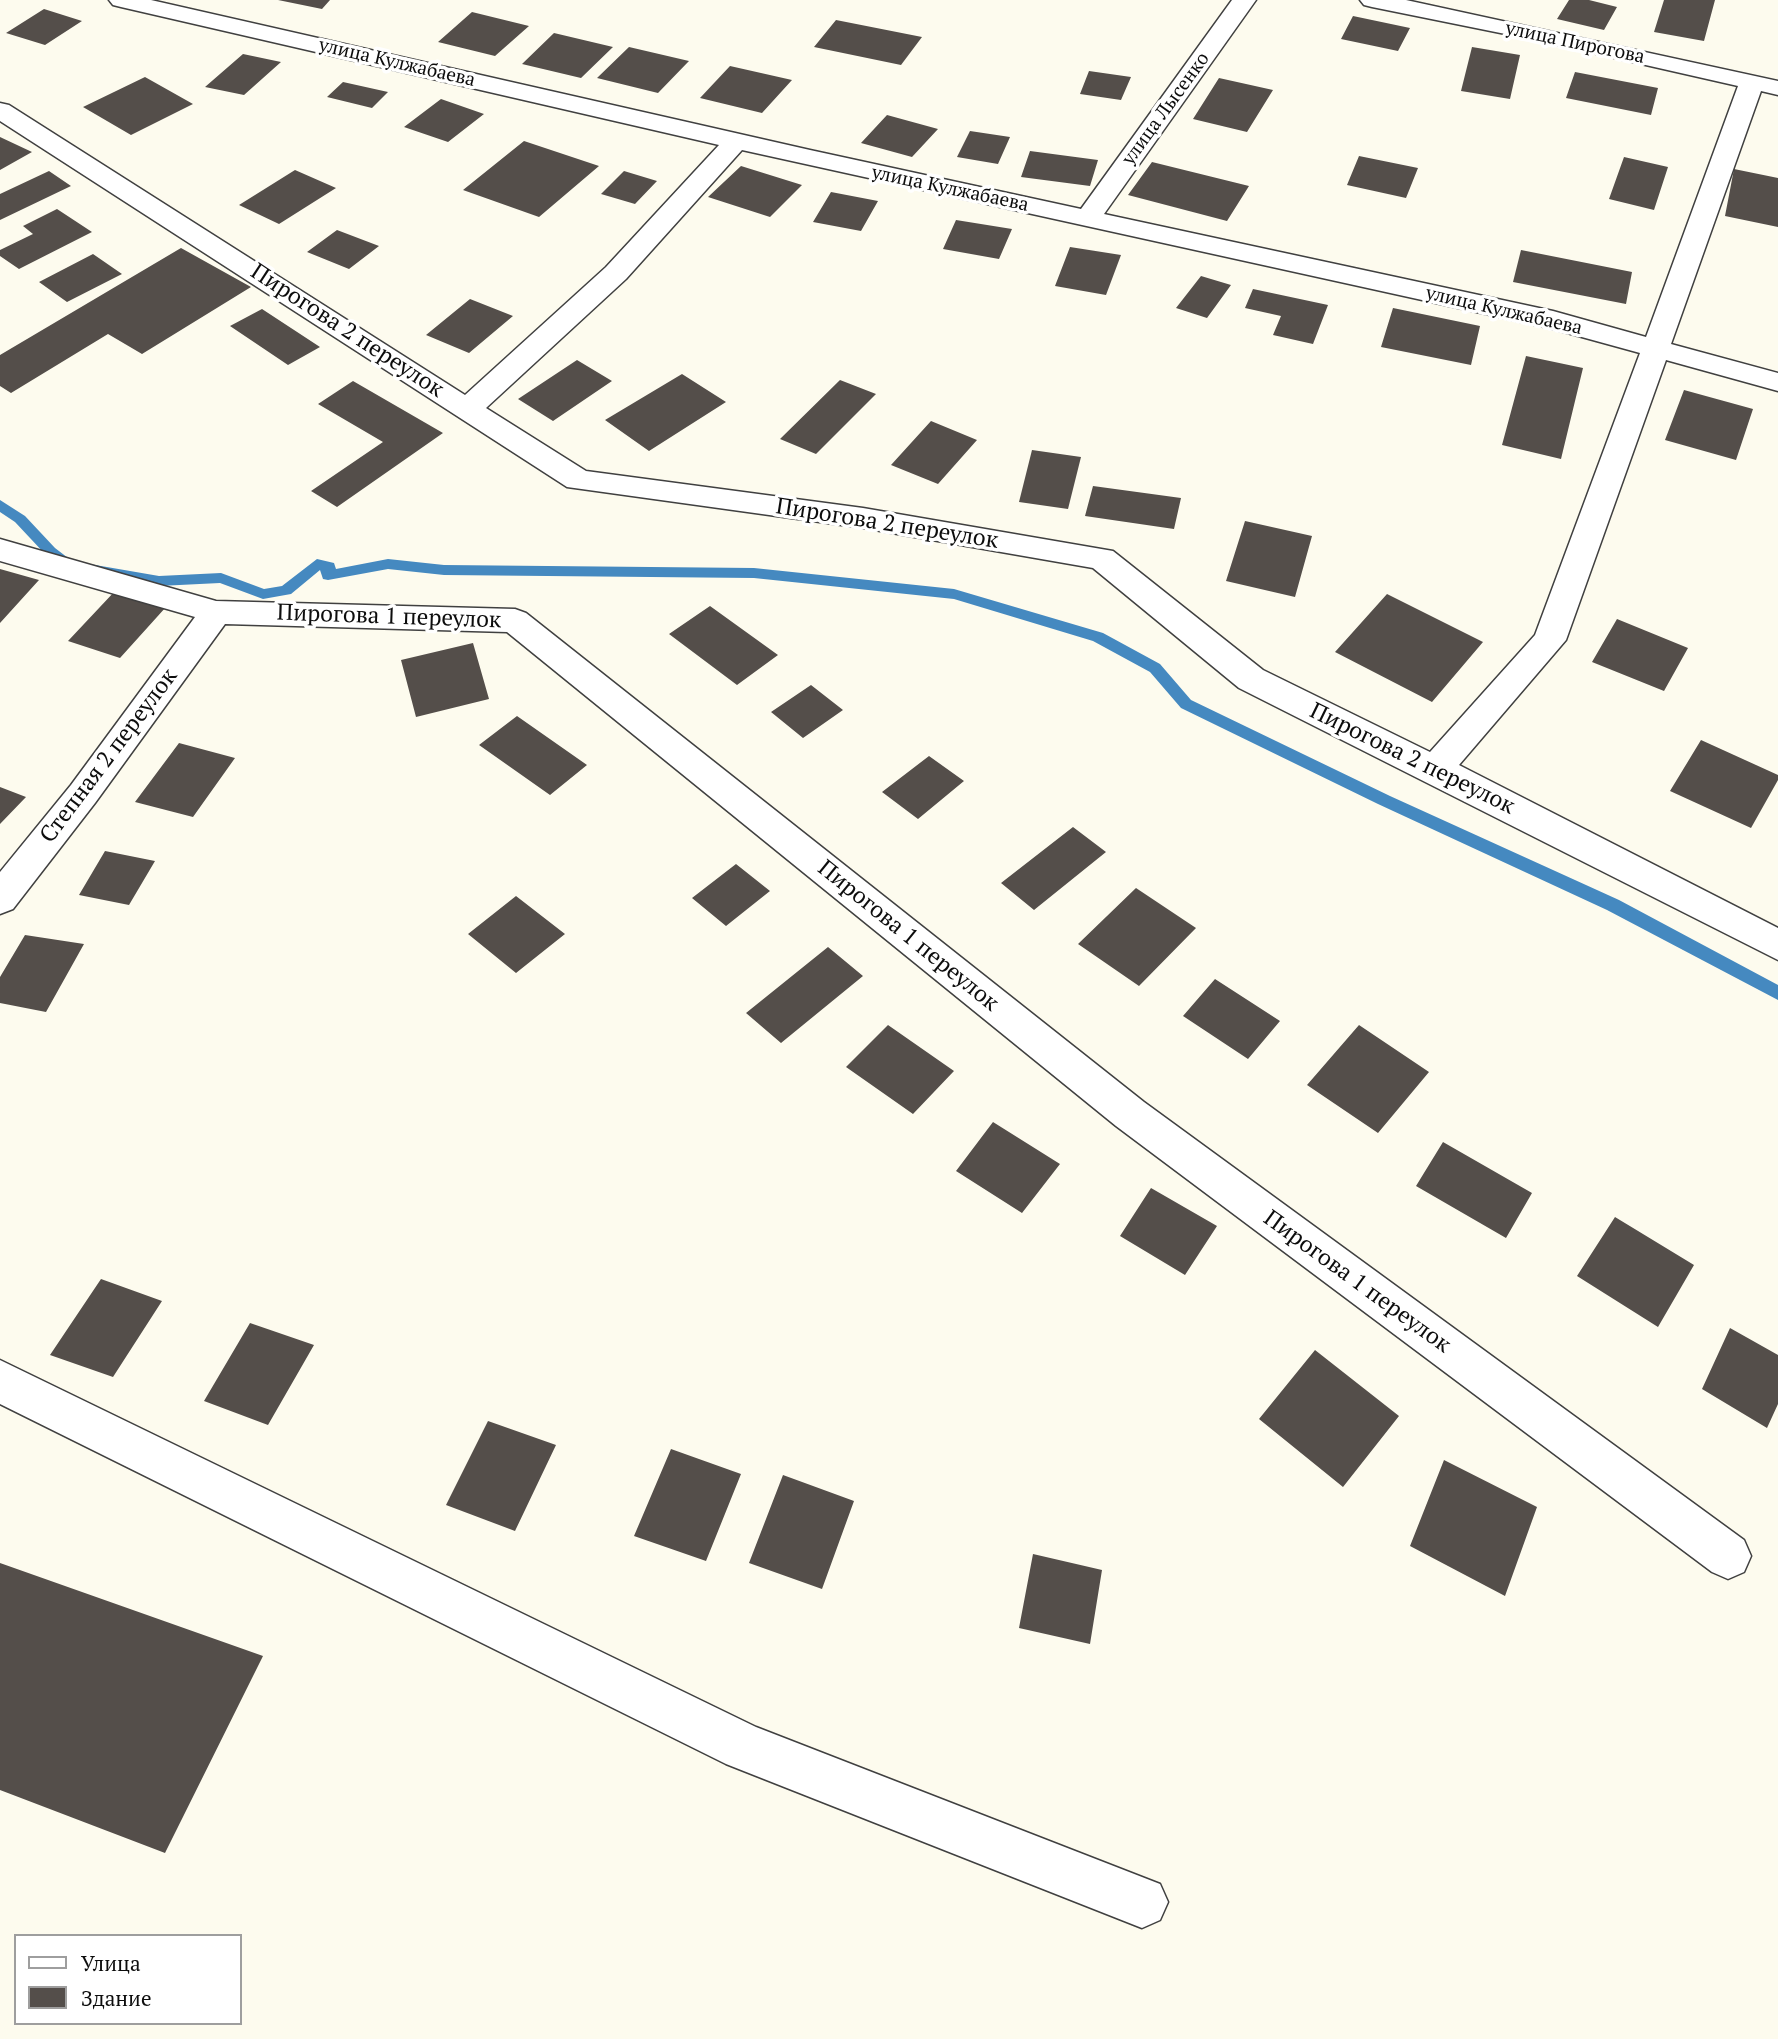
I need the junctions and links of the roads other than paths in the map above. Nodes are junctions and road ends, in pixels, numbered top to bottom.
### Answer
1 (121, 0) edge
2 (1244, 0) edge
3 (1372, 0) edge
4 (1765, 85) edge
5 (0, 110) edge
6 (736, 141) junction
7 (1087, 219) junction
8 (1655, 348) junction
9 (1778, 382) edge
10 (468, 408) junction
11 (0, 550) edge
12 (216, 612) junction
13 (1435, 769) junction
14 (0, 899) edge
15 (1778, 945) edge
16 (0, 1381) edge
17 (1728, 1556) dead end
18 (1142, 1902) dead end

1 - 6 street, улица Кулжабаева
2 - 7 street, улица Лысенко
3 - 4 street, улица Пирогова
4 - 8 street
5 - 10 street, Пирогова 2 переулок
6 - 7 street, улица Кулжабаева
6 - 10 street
7 - 8 street, улица Кулжабаева
8 - 9 street, улица Кулжабаева
8 - 13 street
10 - 13 street, Пирогова 2 переулок
11 - 12 street, Пирогова 1 переулок
12 - 14 street, Степная 2 переулок
12 - 17 street, Пирогова 1 переулок
13 - 15 street, Пирогова 2 переулок
16 - 18 street

